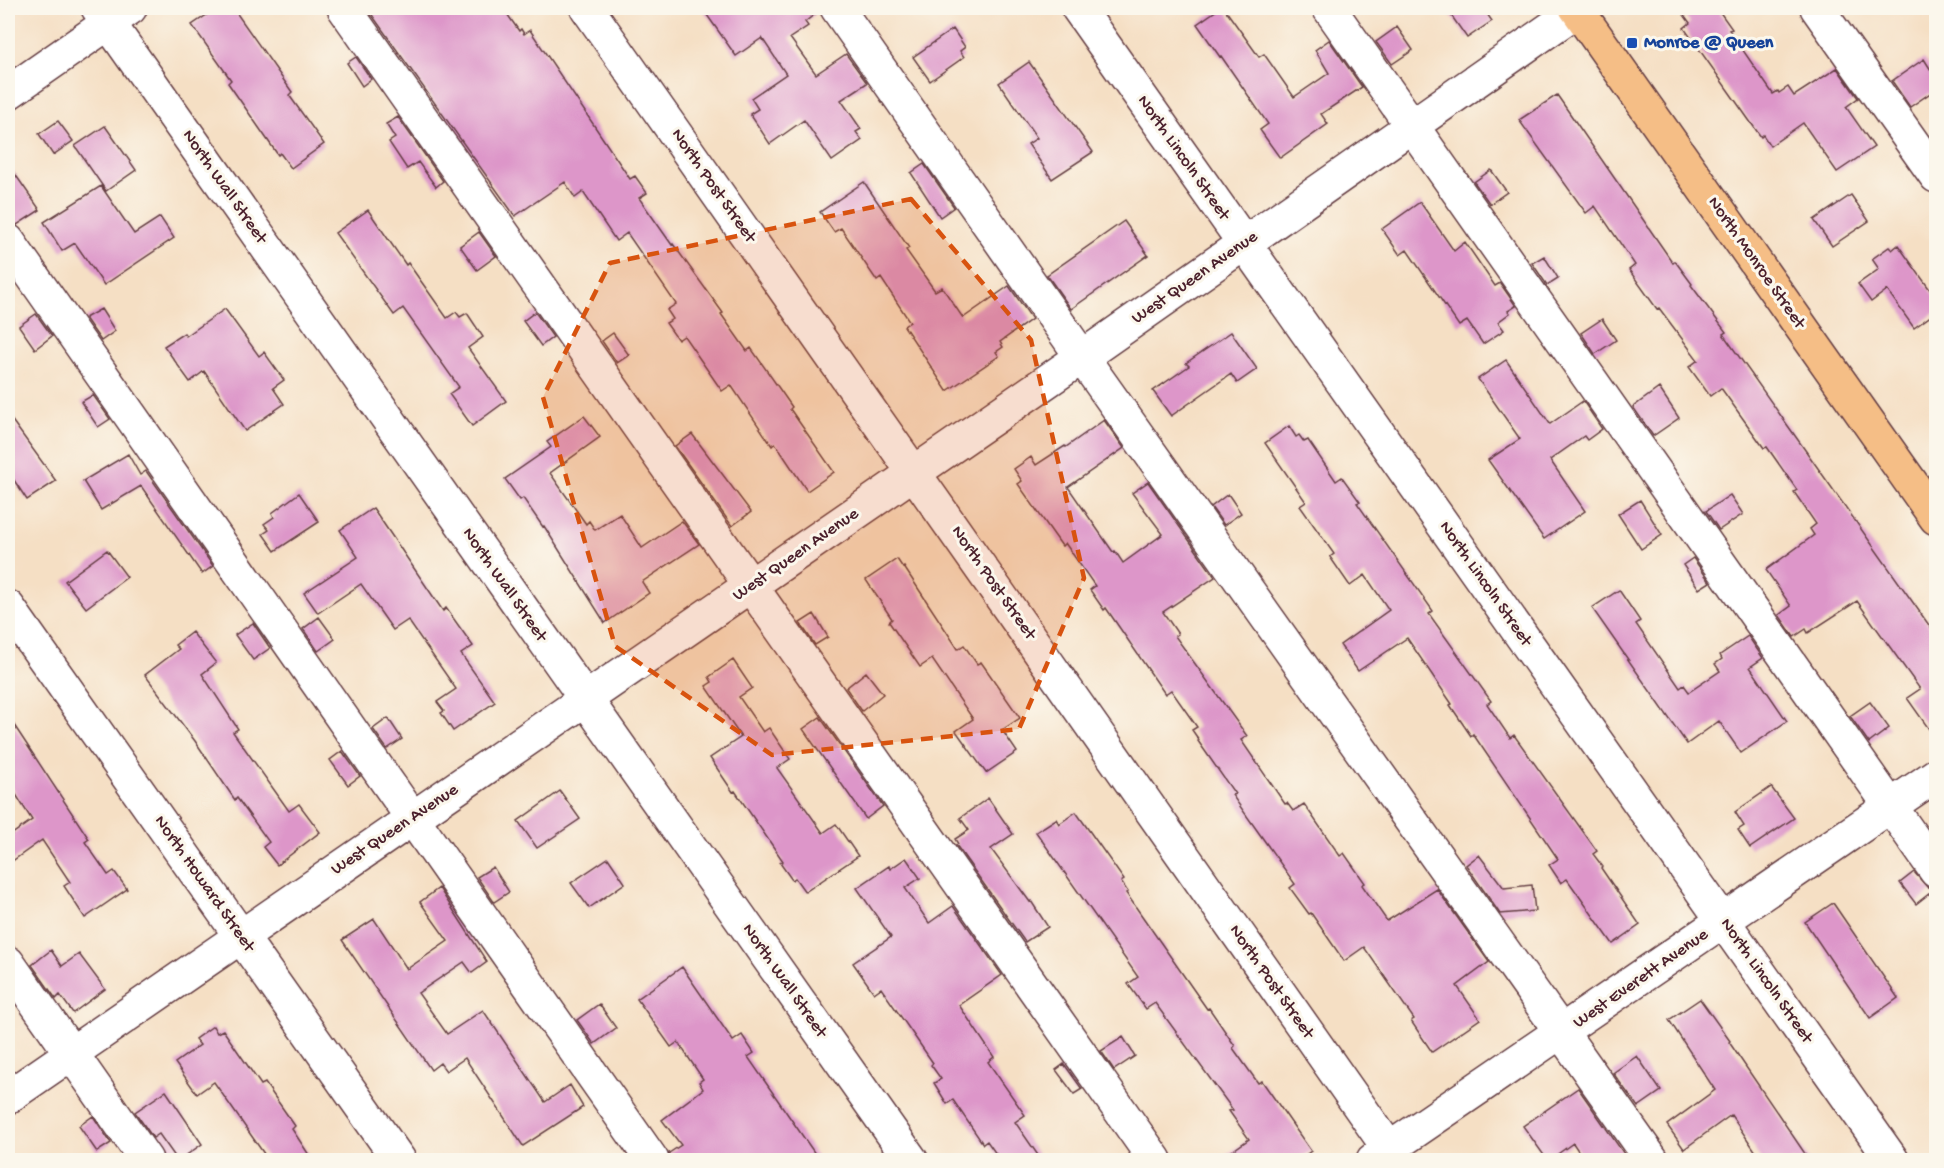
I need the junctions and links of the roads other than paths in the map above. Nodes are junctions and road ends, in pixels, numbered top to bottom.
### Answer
1 (344, 8) edge
2 (587, 8) edge
3 (837, 8) edge
4 (1078, 8) edge
5 (1329, 8) edge
6 (1578, 8) edge
7 (1817, 8) edge
8 (112, 12) edge
9 (8, 93) edge
10 (1412, 125) junction
11 (1936, 176) edge
12 (8, 242) edge
13 (1243, 244) junction
14 (1082, 357) junction
15 (915, 473) junction
16 (1936, 518) edge
17 (750, 587) junction
18 (8, 607) edge
19 (584, 699) junction
20 (1936, 775) edge
21 (1891, 806) junction
22 (413, 818) junction
23 (1936, 871) edge
24 (1724, 921) junction
25 (240, 935) junction
26 (8, 963) edge
27 (1562, 1033) junction
28 (70, 1053) junction
29 (8, 1097) edge
30 (1386, 1157) edge
31 (146, 1161) edge
32 (399, 1161) edge
33 (652, 1161) edge
34 (911, 1161) edge
35 (1155, 1161) edge
36 (1652, 1161) edge
37 (1892, 1161) edge

1 - 17 street
2 - 15 street, North Post Street
3 - 14 street
4 - 13 street, North Lincoln Street
5 - 10 street
6 - 10 street, West Queen Avenue
6 - 16 main road, North Monroe Street
7 - 11 street
8 - 9 street
8 - 19 street, North Wall Street
10 - 13 street, West Queen Avenue
10 - 21 street
12 - 22 street
13 - 14 street, West Queen Avenue
13 - 24 street, North Lincoln Street
14 - 15 street, West Queen Avenue
14 - 27 street
15 - 17 street, West Queen Avenue
15 - 30 street, North Post Street
17 - 19 street, West Queen Avenue
17 - 35 street
18 - 25 street, North Howard Street
19 - 22 street, West Queen Avenue
19 - 34 street, North Wall Street
20 - 21 street, West Everett Avenue
21 - 23 street
21 - 24 street, West Everett Avenue
22 - 25 street, West Queen Avenue
22 - 33 street
24 - 27 street, West Everett Avenue
24 - 37 street, North Lincoln Street
25 - 28 street, West Queen Avenue
25 - 32 street, North Howard Street
26 - 28 street
27 - 30 street, West Everett Avenue
27 - 36 street
28 - 29 street, West Queen Avenue
28 - 31 street

